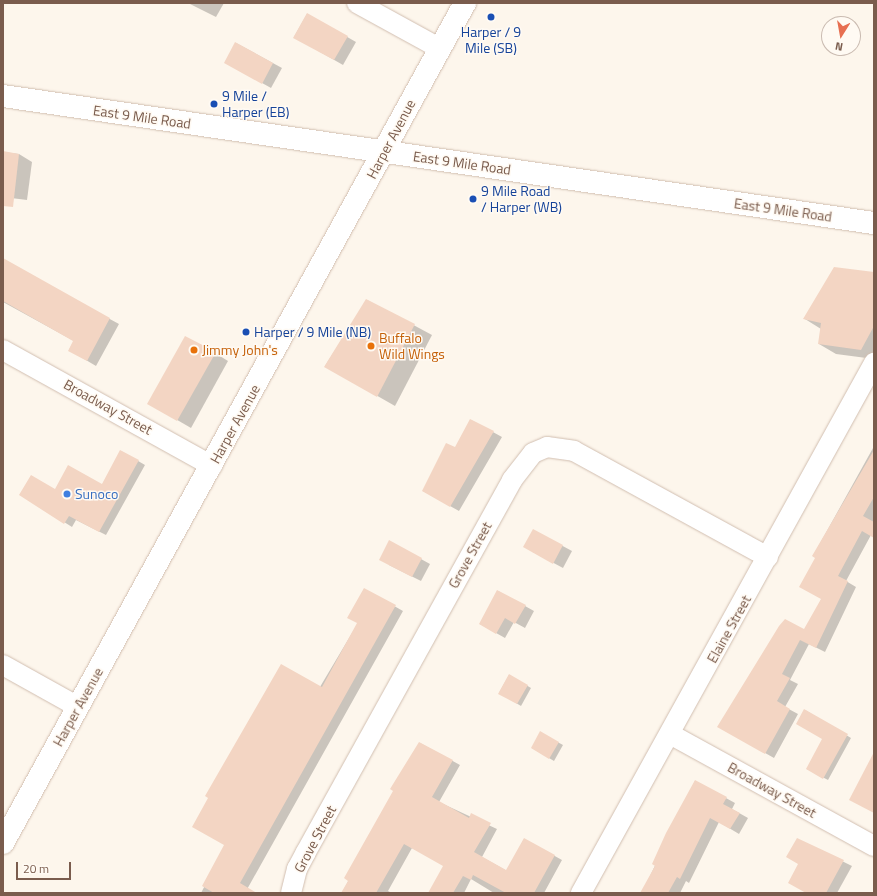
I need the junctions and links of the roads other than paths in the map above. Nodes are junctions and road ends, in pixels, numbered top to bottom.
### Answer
1 (357, 3) edge
2 (465, 3) edge
3 (439, 48) junction
4 (3, 96) edge
5 (384, 152) junction
6 (874, 223) edge
7 (3, 350) edge
8 (874, 363) edge
9 (212, 466) junction
10 (768, 557) junction
11 (3, 665) edge
12 (78, 707) junction
13 (670, 734) junction
14 (3, 843) edge
15 (874, 846) edge
16 (291, 893) edge
17 (581, 893) edge

1 - 3 street
2 - 3 main road, Harper Avenue
3 - 5 main road, Harper Avenue
4 - 5 main road, East 9 Mile Road
5 - 6 main road, East 9 Mile Road
5 - 9 main road, Harper Avenue
7 - 9 street, Broadway Street
8 - 10 street, Elaine Street
9 - 12 main road, Harper Avenue
10 - 13 street, Elaine Street
10 - 16 street, Grove Street
11 - 12 street
12 - 14 main road, Harper Avenue
13 - 15 street, Broadway Street
13 - 17 street, Elaine Street

